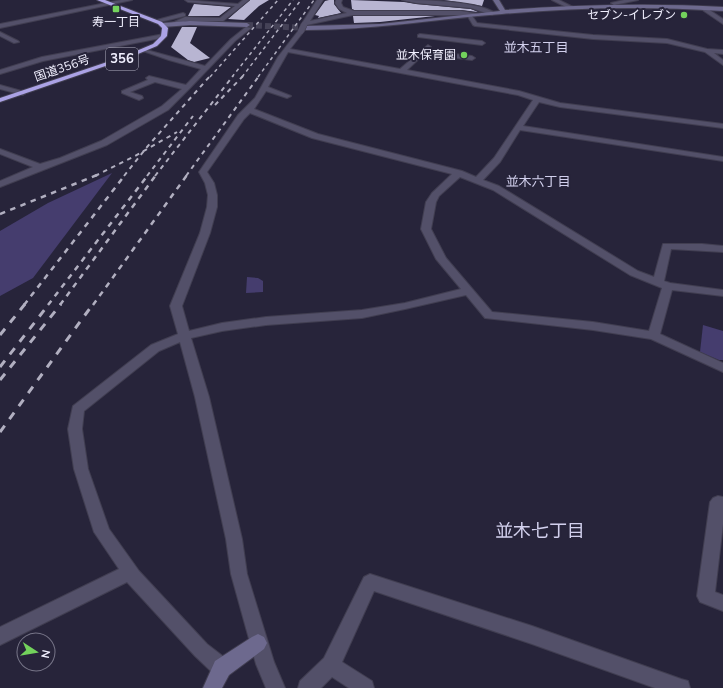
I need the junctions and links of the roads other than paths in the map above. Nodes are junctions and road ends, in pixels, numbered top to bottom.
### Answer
1 (100, 0) edge
2 (129, 0) edge
3 (188, 0) edge
4 (246, 0) edge
5 (320, 0) edge
6 (338, 0) edge
7 (405, 0) edge
8 (496, 0) edge
9 (555, 0) edge
10 (605, 0) edge
11 (635, 0) edge
12 (109, 4) junction
13 (617, 4) junction
14 (238, 5) junction
15 (642, 5) junction
16 (572, 8) junction
17 (703, 8) junction
18 (723, 9) edge
19 (353, 12) junction
20 (503, 12) junction
21 (492, 13) junction
22 (196, 14) dead end
23 (477, 15) junction
24 (469, 16) junction
25 (156, 21) junction
26 (723, 22) edge
27 (174, 24) junction
28 (163, 25) junction
29 (0, 26) edge
30 (304, 27) junction
31 (0, 34) edge
32 (164, 36) junction
33 (420, 36) dead end
34 (438, 38) junction
35 (16, 42) dead end
36 (482, 43) dead end
37 (145, 50) junction
38 (287, 50) junction
39 (707, 51) junction
40 (423, 52) junction
41 (723, 52) edge
42 (472, 58) dead end
43 (723, 63) edge
44 (206, 68) junction
45 (402, 71) junction
46 (0, 72) edge
47 (188, 87) junction
48 (0, 88) edge
49 (265, 88) junction
50 (23, 93) junction
51 (287, 96) dead end
52 (139, 98) dead end
53 (537, 99) junction
54 (0, 100) edge
55 (250, 110) junction
56 (723, 126) edge
57 (519, 128) junction
58 (0, 151) edge
59 (723, 159) edge
60 (40, 167) junction
61 (459, 173) junction
62 (478, 180) junction
63 (0, 184) edge
64 (723, 249) edge
65 (663, 284) junction
66 (467, 291) junction
67 (723, 293) edge
68 (184, 336) junction
69 (654, 336) junction
70 (723, 368) edge
71 (723, 503) edge
72 (130, 572) junction
73 (723, 603) edge
74 (0, 636) edge
75 (258, 643) junction
76 (331, 665) junction
77 (222, 668) junction
78 (212, 688) edge
79 (276, 688) edge
80 (307, 688) edge
81 (365, 688) edge
82 (681, 688) edge

1 - 12 highway
2 - 12 street
3 - 14 street
4 - 14 street
5 - 30 street
6 - 19 street
7 - 21 street
8 - 20 street
9 - 16 street
10 - 13 street
11 - 13 street
11 - 15 street
12 - 25 highway
12 - 29 street
13 - 15 street
13 - 16 street
14 - 27 street
15 - 17 street
16 - 20 street
17 - 18 street
17 - 26 street
19 - 23 street
19 - 30 street
20 - 21 street
21 - 23 street
22 - 25 street
23 - 24 street
24 - 30 street
24 - 39 street
25 - 28 highway
27 - 28 street
27 - 44 street
28 - 32 highway
30 - 38 street
31 - 35 street
32 - 37 highway, 国道356号 / 356
32 - 46 street
33 - 34 street
34 - 36 street
34 - 40 street
37 - 44 street
37 - 50 highway, 国道356号 / 356
38 - 45 street
38 - 49 street
39 - 41 street
39 - 43 street
40 - 42 street
40 - 45 street
44 - 47 street
45 - 53 street
47 - 52 street
47 - 60 street
48 - 50 street
49 - 51 street
49 - 55 street
50 - 54 highway, 国道356号 / 356
53 - 56 street
53 - 57 street
55 - 61 street
55 - 68 street
57 - 59 street
57 - 62 street
58 - 60 street
60 - 63 street
61 - 62 street
61 - 66 street
62 - 65 street
64 - 65 street
65 - 67 street
65 - 69 street
66 - 68 street
66 - 69 street
68 - 72 street
68 - 75 street
69 - 70 street
71 - 73 street
72 - 74 street
72 - 77 street
75 - 77 street
75 - 79 street
76 - 80 street
76 - 81 street
76 - 82 street
77 - 78 street

